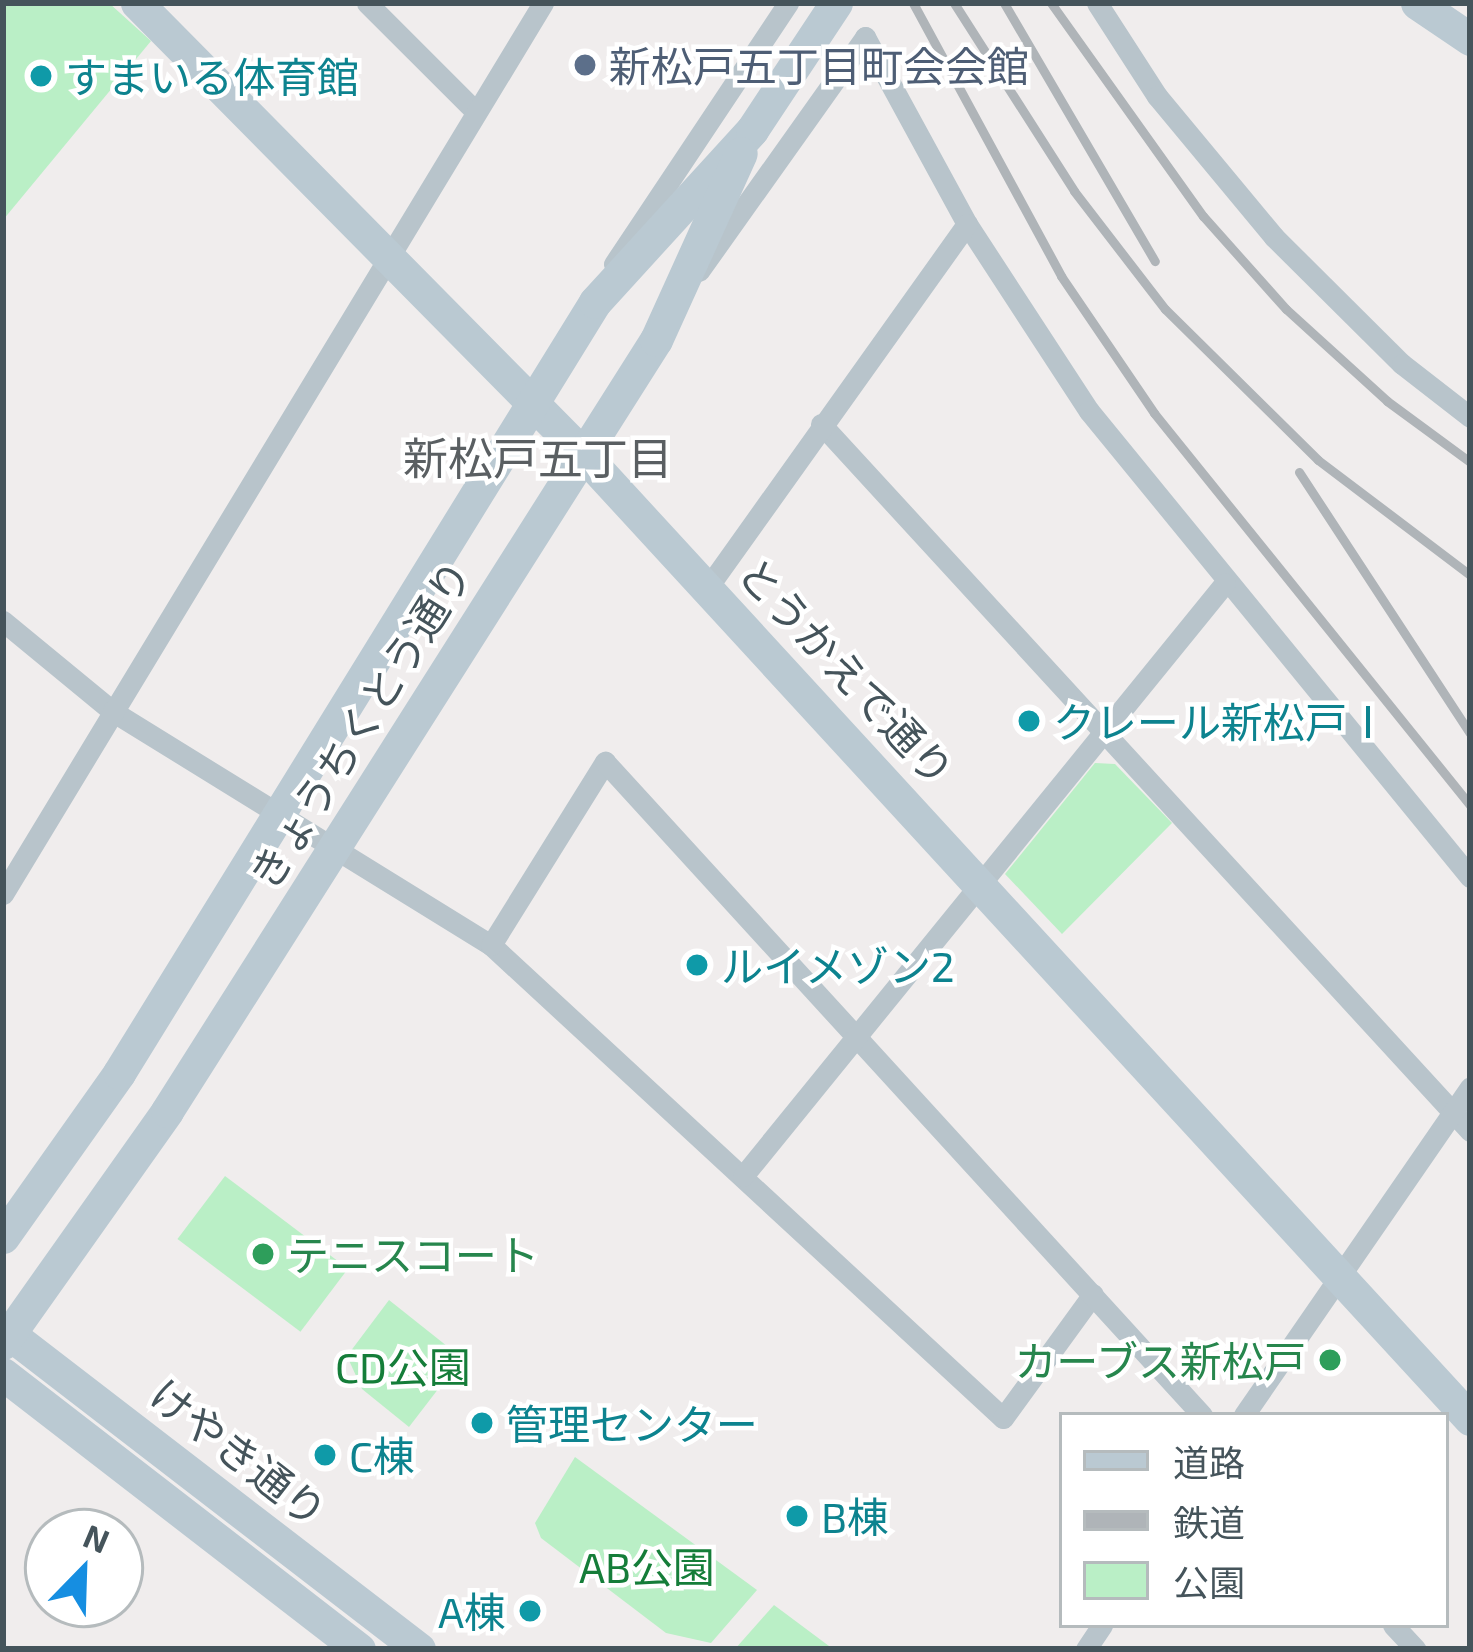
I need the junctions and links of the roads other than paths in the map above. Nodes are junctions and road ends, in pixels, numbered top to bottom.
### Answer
1 (137, 3) edge
2 (367, 3) edge
3 (543, 3) edge
4 (788, 3) edge
5 (836, 3) edge
6 (1097, 3) edge
7 (1417, 3) edge
8 (1470, 39) edge
9 (475, 111) junction
10 (752, 130) junction
11 (967, 224) junction
12 (390, 255) junction
13 (682, 288) junction
14 (596, 302) junction
15 (530, 402) junction
16 (1470, 417) edge
17 (821, 424) junction
18 (582, 453) junction
19 (1225, 584) junction
20 (708, 587) junction
21 (3, 621) edge
22 (112, 712) junction
23 (1103, 732) junction
24 (280, 814) junction
25 (336, 848) junction
26 (11, 861) edge
27 (1470, 877) edge
28 (981, 882) junction
29 (3, 894) edge
30 (491, 945) junction
31 (854, 1034) junction
32 (1470, 1087) edge
33 (1453, 1112) junction
34 (1470, 1131) edge
35 (742, 1176) junction
36 (3, 1238) edge
37 (1339, 1276) junction
38 (1093, 1294) junction
39 (6, 1335) edge
40 (3, 1374) edge
41 (1199, 1412) edge
42 (1246, 1412) edge
43 (1470, 1419) edge
44 (359, 1649) edge
45 (419, 1649) edge

1 - 12 street, とうかえで通り
2 - 9 street
3 - 9 street
4 - 14 street
5 - 10 street
6 - 16 street
7 - 8 street
9 - 12 street
10 - 13 street, きょうちくとう通り
10 - 14 street
11 - 13 street
11 - 17 street
11 - 19 street
12 - 15 street, とうかえで通り
12 - 22 street
13 - 18 street, きょうちくとう通り
14 - 15 street
15 - 18 street, とうかえで通り
15 - 24 street
17 - 20 street
17 - 23 street
18 - 20 street, とうかえで通り
18 - 25 street, きょうちくとう通り
19 - 23 street
19 - 27 street
20 - 28 street, とうかえで通り
21 - 22 street
22 - 24 street
22 - 26 street
23 - 28 street
23 - 33 street
24 - 25 street
24 - 36 street
25 - 30 street
25 - 39 street, きょうちくとう通り
26 - 29 street
28 - 31 street
28 - 37 street, とうかえで通り
30 - 31 street
30 - 35 street
31 - 35 street
31 - 38 street
32 - 33 street
33 - 34 street
33 - 37 street
35 - 38 street
37 - 42 street
37 - 43 street, とうかえで通り
38 - 41 street
39 - 45 street, けやき通り
40 - 44 street, けやき通り

